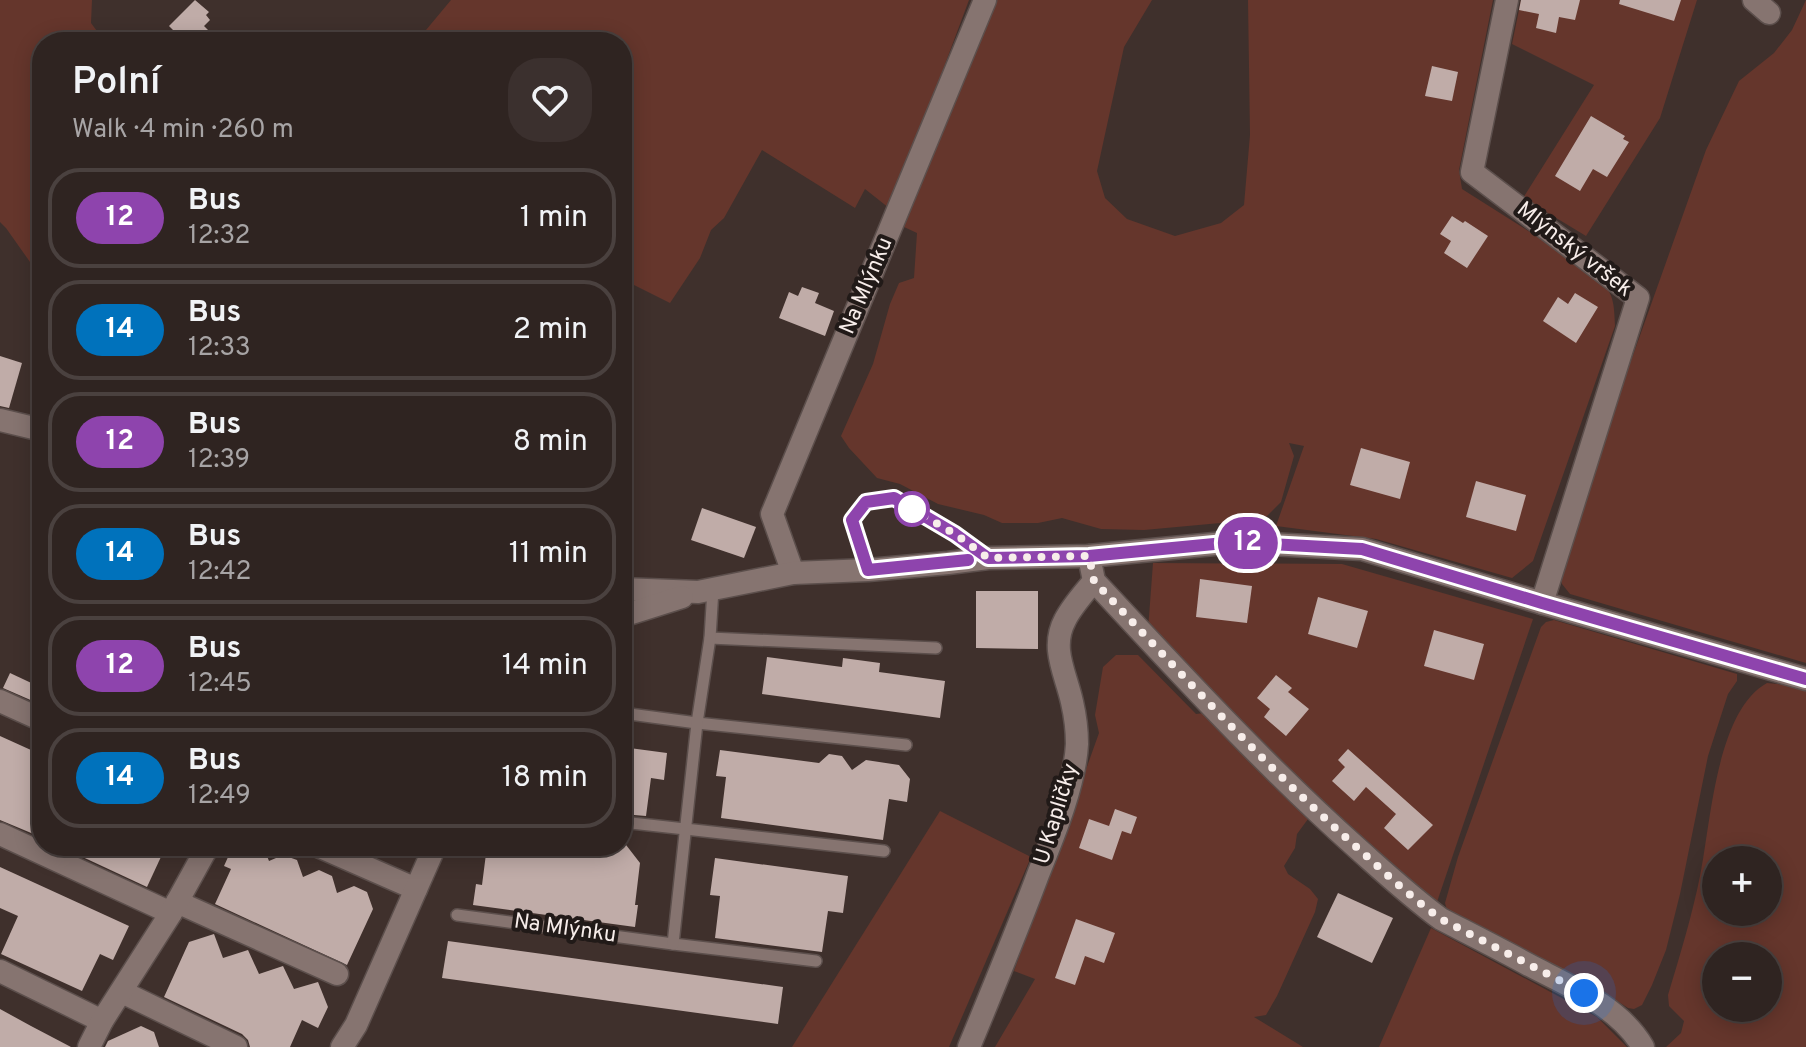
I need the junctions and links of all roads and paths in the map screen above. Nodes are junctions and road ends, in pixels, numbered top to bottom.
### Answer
1 (985, 0) edge
2 (1507, 0) edge
3 (0, 420) edge
4 (32, 428) edge
5 (1089, 556) junction
6 (988, 558) junction
7 (868, 570) junction
8 (793, 573) junction
9 (1094, 581) junction
10 (632, 589) edge
11 (706, 590) junction
12 (1542, 603) junction
13 (632, 613) edge
14 (710, 638) junction
15 (936, 648) dead end
16 (1806, 679) edge
17 (0, 701) edge
18 (632, 714) edge
19 (32, 715) edge
20 (697, 723) junction
21 (906, 745) dead end
22 (632, 823) edge
23 (686, 828) junction
24 (0, 834) edge
25 (32, 848) edge
26 (884, 851) dead end
27 (52, 856) edge
28 (203, 856) edge
29 (341, 856) edge
30 (431, 856) edge
31 (416, 889) junction
32 (174, 908) junction
33 (457, 915) dead end
34 (673, 944) junction
35 (816, 961) dead end
36 (0, 971) edge
37 (337, 974) dead end
38 (122, 992) junction
39 (102, 1021) junction
40 (89, 1047) edge
41 (236, 1047) edge
42 (342, 1047) edge
43 (969, 1047) edge
44 (1643, 1047) edge

1 - 8 street, Na Mlýnku
2 - 12 street, Mlýnský vršek
3 - 4 street
5 - 6 street
5 - 9 street
5 - 12 street
6 - 7 street
6 - 7 lane
7 - 8 street
8 - 11 street
9 - 43 street, U Kapličky
9 - 44 street
10 - 11 street
11 - 13 street
11 - 14 lane
12 - 16 street
14 - 15 lane
14 - 20 lane
17 - 19 street
18 - 20 lane
20 - 21 lane
20 - 23 lane
22 - 23 lane
23 - 26 lane
23 - 34 lane
24 - 25 street
27 - 32 street
28 - 32 street
29 - 31 street
30 - 31 street
31 - 42 street
32 - 37 street
32 - 38 street
33 - 34 lane, Na Mlýnku
34 - 35 lane, Na Mlýnku
36 - 39 street
38 - 39 street
38 - 41 street
39 - 40 street

